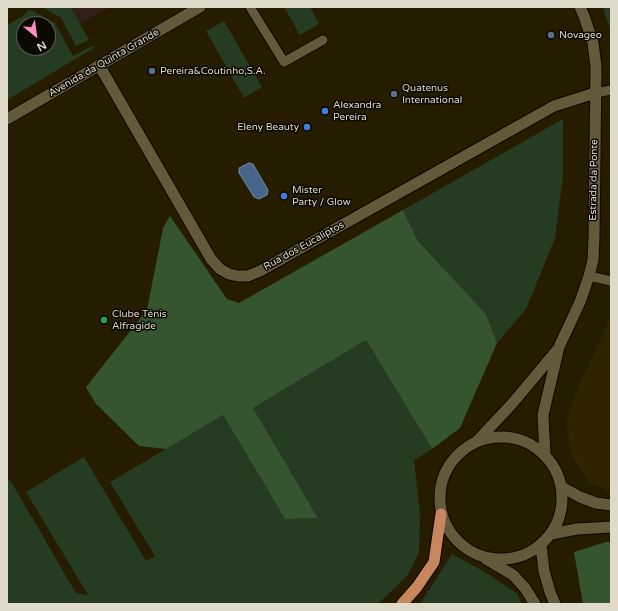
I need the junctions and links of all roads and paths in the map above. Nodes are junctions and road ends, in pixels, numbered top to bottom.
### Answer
1 (200, 7) edge
2 (250, 7) edge
3 (580, 7) edge
4 (323, 40) dead end
5 (99, 65) junction
6 (611, 90) edge
7 (595, 94) junction
8 (7, 119) edge
9 (589, 276) junction
10 (611, 281) edge
11 (558, 349) junction
12 (477, 441) junction
13 (545, 455) junction
14 (562, 487) junction
15 (611, 505) edge
16 (440, 514) junction
17 (611, 526) edge
18 (551, 534) junction
19 (541, 545) junction
20 (482, 557) junction
21 (402, 604) edge
22 (535, 604) edge
23 (555, 604) edge

1 - 5 street, Avenida da Quinta Grande
2 - 4 lane
3 - 7 street, Estrada da Ponte
5 - 7 street, Rua dos Eucaliptos
5 - 8 street, Avenida da Quinta Grande
6 - 7 lane
7 - 9 street, Estrada da Ponte
9 - 10 lane
9 - 11 street, Estrada da Ponte
11 - 12 street, Estrada da Ponte
11 - 13 street, Estrada da Ponte
12 - 13 street
12 - 16 street
13 - 14 street
14 - 15 street
14 - 18 street
16 - 20 street
16 - 21 highway
17 - 18 street
18 - 19 street
19 - 20 street
19 - 23 street
20 - 22 street

